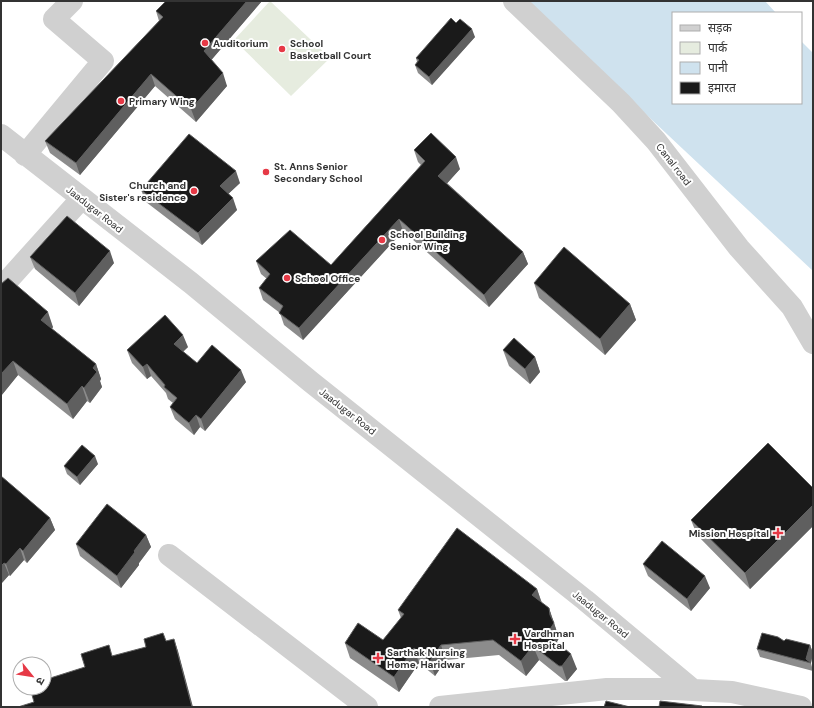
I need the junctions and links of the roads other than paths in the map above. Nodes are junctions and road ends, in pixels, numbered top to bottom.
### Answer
1 (72, 1) edge
2 (514, 1) edge
3 (1, 135) edge
4 (25, 155) junction
5 (81, 199) junction
6 (1, 288) edge
7 (813, 343) edge
8 (169, 555) dead end
9 (693, 690) junction
10 (367, 707) edge
11 (440, 707) edge
12 (800, 707) edge

1 - 4 street
2 - 7 street, Canal road
3 - 4 street, Jaadugar Road
4 - 5 street, Jaadugar Road
5 - 6 street
5 - 9 street, Jaadugar Road
8 - 10 street
9 - 11 street
9 - 12 street

